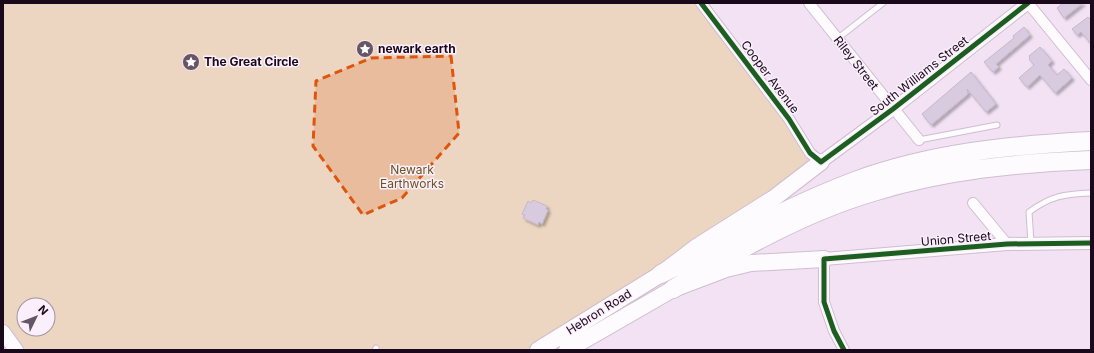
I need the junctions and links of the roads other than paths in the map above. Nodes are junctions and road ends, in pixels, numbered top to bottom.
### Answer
1 (701, 3) edge
2 (809, 3) edge
3 (883, 3) edge
4 (1028, 3) edge
5 (838, 39) junction
6 (1091, 80) edge
7 (893, 109) junction
8 (997, 125) dead end
9 (919, 140) joint
10 (1091, 141) edge
11 (1091, 160) edge
12 (821, 162) junction
13 (1091, 194) edge
14 (973, 203) dead end
15 (1091, 243) edge
16 (1007, 244) junction
17 (1031, 244) junction
18 (824, 259) junction
19 (661, 274) junction
20 (673, 289) junction
21 (3, 332) edge
22 (16, 350) edge
23 (538, 350) edge
24 (568, 350) edge
25 (844, 350) edge

1 - 12 street, Cooper Avenue
2 - 5 street, Riley Street
3 - 5 lane
4 - 6 street
4 - 7 street, South Williams Street
5 - 7 street, Riley Street
7 - 9 street, Riley Street
7 - 12 street, South Williams Street
8 - 9 lane
10 - 19 highway
11 - 20 highway
12 - 19 highway, Hebron Road
13 - 17 lane
14 - 16 street
15 - 17 street, Union Street
16 - 17 street, Union Street
16 - 18 street, Union Street
18 - 20 highway, Hebron Road
18 - 25 street
19 - 23 highway, Hebron Road
20 - 24 highway, Hebron Road
21 - 22 main road

